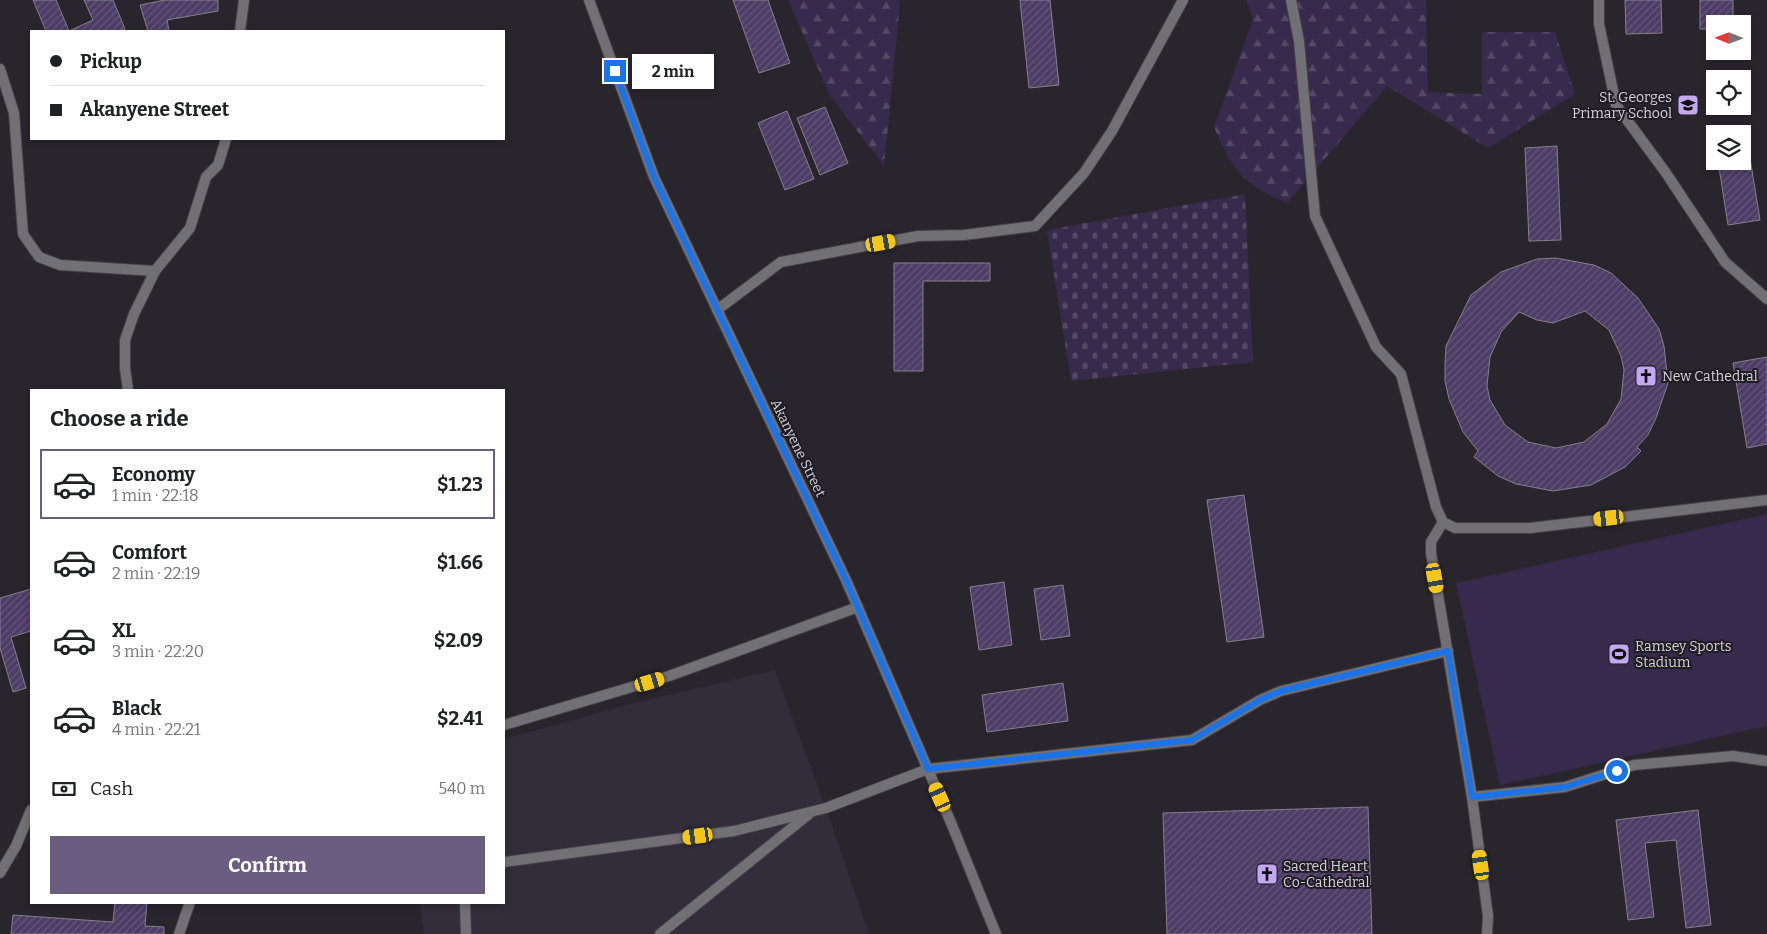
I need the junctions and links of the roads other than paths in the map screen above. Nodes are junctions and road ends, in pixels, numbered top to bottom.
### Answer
1 (244, 0) edge
2 (589, 0) edge
3 (1183, 0) edge
4 (1291, 0) edge
5 (1599, 0) edge
6 (240, 30) edge
7 (0, 69) edge
8 (226, 140) edge
9 (155, 272) junction
10 (1767, 299) edge
11 (717, 310) junction
12 (128, 389) edge
13 (1767, 500) edge
14 (1442, 522) junction
15 (858, 607) junction
16 (1448, 651) junction
17 (505, 725) edge
18 (1767, 762) edge
19 (928, 769) junction
20 (1472, 797) junction
21 (813, 811) junction
22 (30, 812) edge
23 (505, 862) edge
24 (0, 874) edge
25 (189, 904) edge
26 (466, 904) edge
27 (178, 934) edge
28 (466, 934) edge
29 (660, 934) edge
30 (996, 934) edge
31 (1487, 934) edge

1 - 6 street
2 - 11 street, Akanyene Street
3 - 11 street
4 - 14 street
5 - 10 street
7 - 9 street
8 - 9 street
9 - 12 street
11 - 15 street, Akanyene Street
13 - 14 street
14 - 16 street
15 - 17 street
15 - 19 street, Akanyene Street
16 - 19 street
16 - 20 street
18 - 20 street
19 - 21 street
19 - 30 street, Akanyene Street
20 - 31 street
21 - 23 street
21 - 29 street
22 - 24 street
25 - 27 street
26 - 28 street

